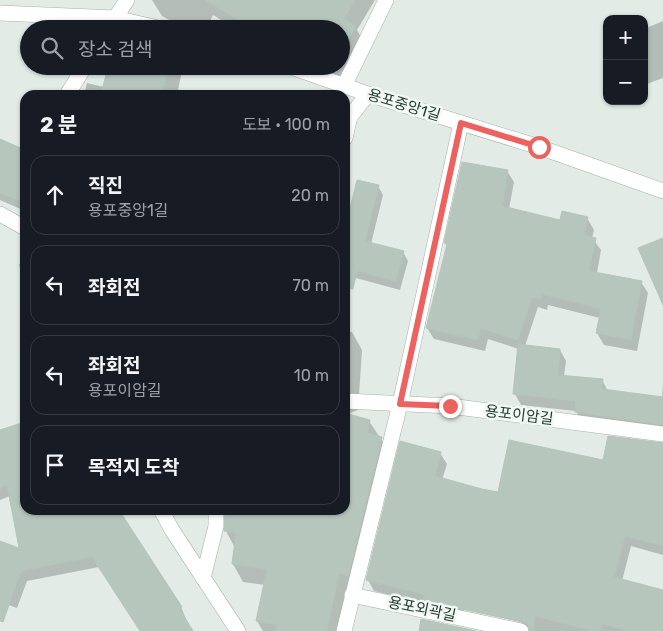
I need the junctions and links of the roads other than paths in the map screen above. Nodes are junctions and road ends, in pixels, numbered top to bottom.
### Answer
1 (127, 0) edge
2 (386, 0) edge
3 (0, 13) edge
4 (78, 20) edge
5 (114, 20) edge
6 (350, 74) edge
7 (79, 75) edge
8 (313, 75) edge
9 (349, 75) edge
10 (344, 86) junction
11 (70, 90) edge
12 (368, 94) junction
13 (350, 117) edge
14 (461, 123) junction
15 (663, 191) edge
16 (0, 214) edge
17 (20, 225) edge
18 (350, 402) edge
19 (400, 404) junction
20 (663, 434) edge
21 (164, 515) edge
22 (216, 515) edge
23 (203, 578) junction
24 (352, 595) junction
25 (238, 631) edge
26 (344, 631) edge
27 (521, 631) edge

1 - 5 street
2 - 6 street
3 - 4 street
7 - 11 street
8 - 10 street, 용포중앙1길
9 - 10 street
10 - 12 street, 용포중앙1길
12 - 13 street
12 - 14 street, 용포중앙1길
14 - 15 street, 용포중앙1길
14 - 19 street
16 - 17 street
18 - 19 street, 용포이암길
19 - 20 street, 용포이암길
19 - 24 street
21 - 23 street
22 - 23 street
23 - 25 street
24 - 26 street
24 - 27 street, 용포외곽길

